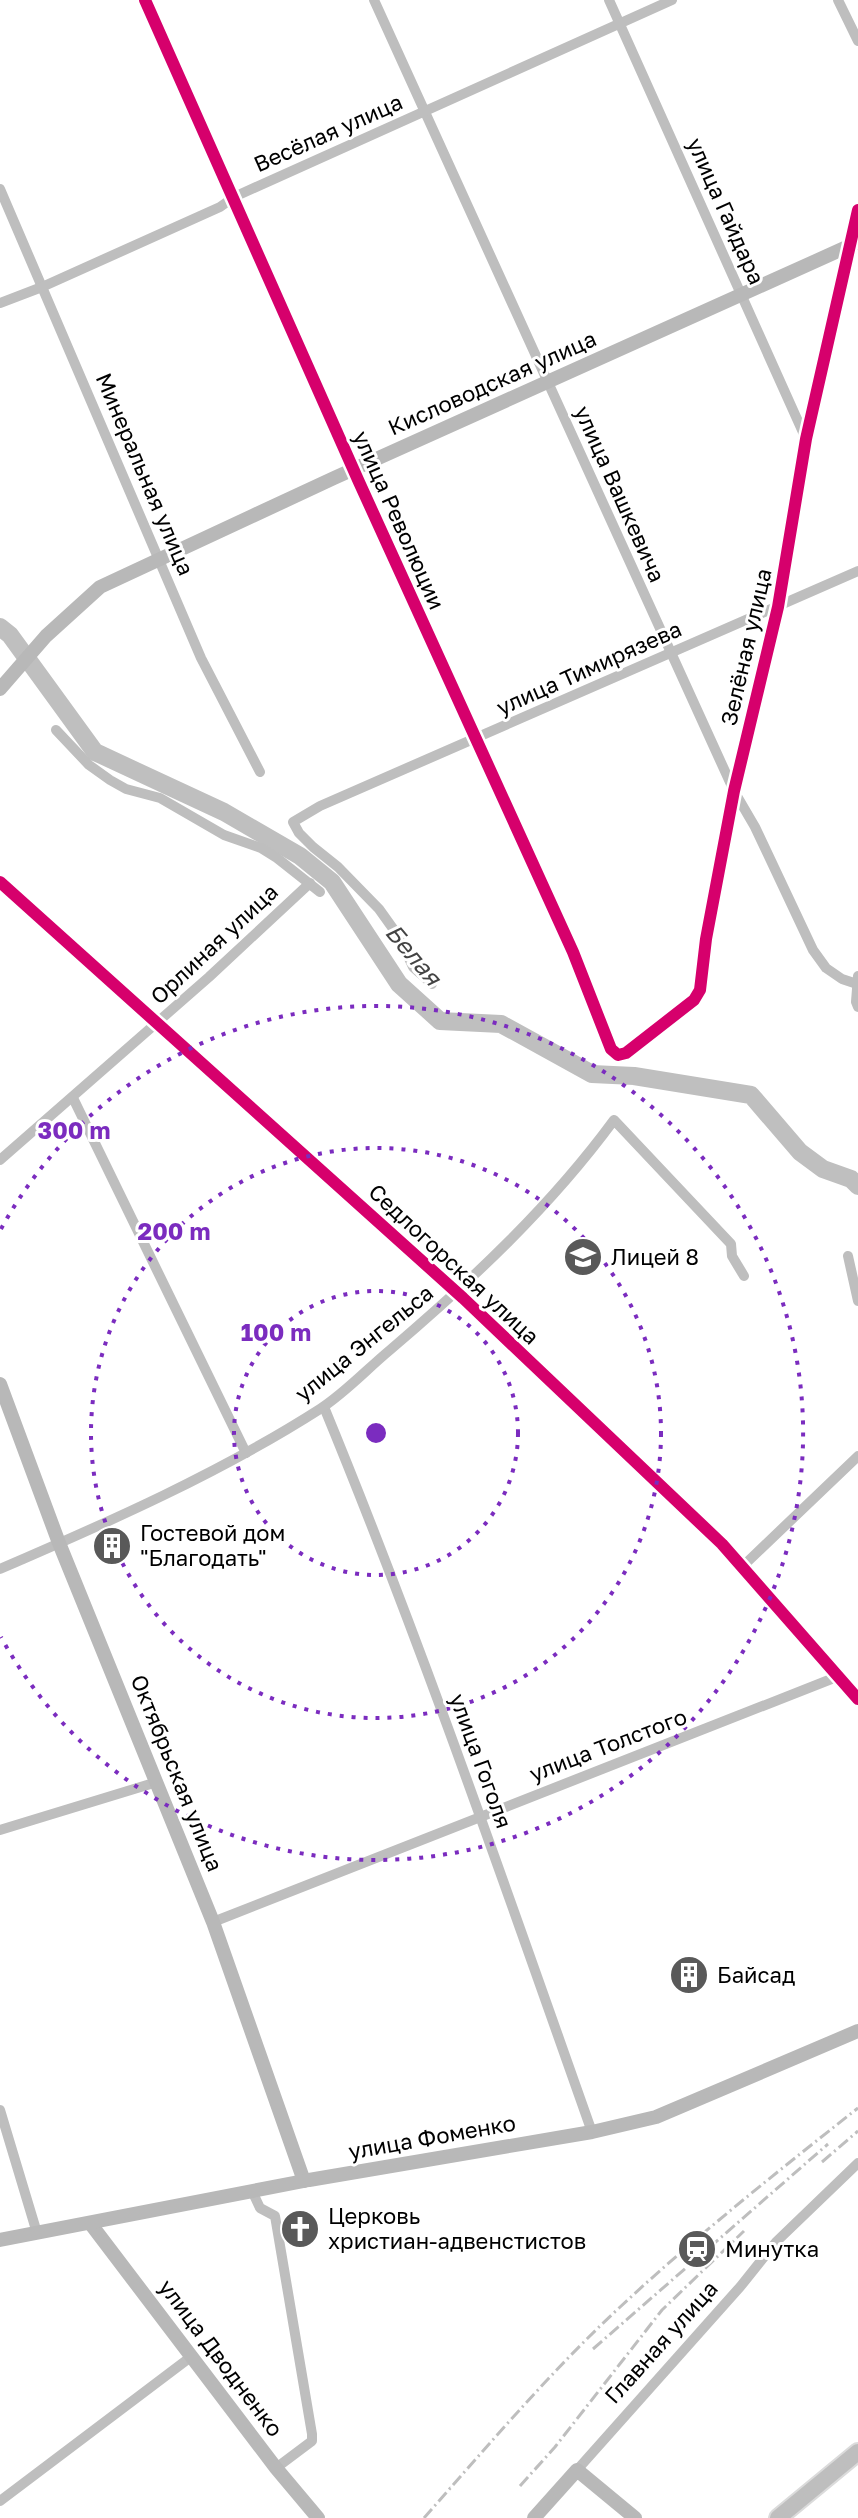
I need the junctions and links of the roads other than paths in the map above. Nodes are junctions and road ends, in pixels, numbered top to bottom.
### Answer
1 (145, 0) edge
2 (374, 0) edge
3 (609, 0) edge
4 (672, 0) edge
5 (838, 0) edge
6 (619, 24) junction
7 (858, 41) edge
8 (424, 113) junction
9 (0, 189) edge
10 (234, 197) junction
11 (858, 210) edge
12 (854, 244) edge
13 (42, 287) junction
14 (741, 293) junction
15 (0, 303) edge
16 (548, 383) junction
17 (806, 439) junction
18 (353, 470) junction
19 (161, 559) junction
20 (858, 571) edge
21 (778, 607) junction
22 (670, 653) junction
23 (0, 689) edge
24 (56, 730) dead end
25 (476, 739) junction
26 (260, 772) dead end
27 (734, 791) junction
28 (0, 882) edge
29 (310, 883) junction
30 (320, 892) dead end
31 (857, 980) edge
32 (432, 984) dead end
33 (858, 1007) edge
34 (158, 1022) junction
35 (618, 1055) joint
36 (73, 1098) junction
37 (0, 1160) edge
38 (848, 1256) dead end
39 (744, 1276) dead end
40 (457, 1292) junction
41 (858, 1301) edge
42 (0, 1384) edge
43 (324, 1407) junction
44 (246, 1453) junction
45 (858, 1456) edge
46 (59, 1543) junction
47 (742, 1567) junction
48 (0, 1569) edge
49 (839, 1676) junction
50 (858, 1699) edge
51 (157, 1782) junction
52 (480, 1816) junction
53 (0, 1830) edge
54 (213, 1922) junction
55 (858, 2031) edge
56 (0, 2110) edge
57 (592, 2132) junction
58 (858, 2163) edge
59 (304, 2181) junction
60 (253, 2193) junction
61 (90, 2223) junction
62 (37, 2233) junction
63 (0, 2240) edge
64 (192, 2356) junction
65 (858, 2452) edge
66 (276, 2468) junction
67 (577, 2470) junction
68 (0, 2501) edge
69 (318, 2518) edge
70 (534, 2518) edge
71 (635, 2518) edge
72 (778, 2518) edge

1 - 10 street, улица Революции
2 - 8 street, улица Вашкевича
3 - 6 street, улица Гайдара
4 - 6 street, Весёлая улица
5 - 7 street
6 - 8 street, Весёлая улица
6 - 14 street, улица Гайдара
8 - 10 street, Весёлая улица
8 - 16 street, улица Вашкевича
9 - 13 street, Минеральная улица
10 - 13 street, Весёлая улица
10 - 18 street, улица Революции
11 - 12 street, Зелёная улица
12 - 14 street, Кисловодская улица
12 - 17 street, Зелёная улица
13 - 15 street, Весёлая улица
13 - 19 street, Минеральная улица
14 - 16 street, Кисловодская улица
14 - 17 street, улица Гайдара
16 - 18 street, Кисловодская улица
16 - 22 street, улица Вашкевича
17 - 21 street, Зелёная улица
18 - 19 street, Кисловодская улица
18 - 25 street, улица Революции
19 - 23 street, Кисловодская улица
19 - 26 street, Минеральная улица
20 - 21 street, улица Тимирязева
21 - 22 street, улица Тимирязева
21 - 27 street, Зелёная улица
22 - 25 street, улица Тимирязева
22 - 27 street, улица Вашкевича
24 - 29 street
25 - 32 street, улица Тимирязева
25 - 35 street, улица Революции
27 - 31 street, улица Вашкевича
27 - 35 street, Зелёная улица
28 - 34 street, Седлогорская улица
29 - 30 street
29 - 34 street, Орлиная улица
31 - 33 street
34 - 36 street, Орлиная улица
34 - 40 street, Седлогорская улица
36 - 37 street, Орлиная улица
36 - 44 street
38 - 41 street
39 - 40 street, улица Энгельса
40 - 43 street, улица Энгельса
40 - 47 street, Седлогорская улица
42 - 46 street, Октябрьская улица
43 - 44 street, улица Энгельса
43 - 52 street, улица Гоголя
44 - 46 street, улица Энгельса
45 - 47 street
46 - 48 street, улица Энгельса
46 - 51 street, Октябрьская улица
47 - 49 street, Седлогорская улица
49 - 50 street, Седлогорская улица
49 - 52 street, улица Толстого
51 - 53 street
51 - 54 street, Октябрьская улица
52 - 54 street, улица Толстого
52 - 57 street, улица Гоголя
54 - 59 street, Октябрьская улица
55 - 57 street, улица Фоменко
56 - 62 street
57 - 59 street, улица Фоменко
58 - 67 street, Главная улица
59 - 60 street, улица Фоменко
60 - 61 street, улица Фоменко
60 - 66 street
61 - 62 street, улица Фоменко
61 - 64 street, улица Дводненко
62 - 63 street, улица Фоменко
64 - 66 street, улица Дводненко
64 - 68 street
65 - 72 main road
66 - 69 street, улица Дводненко
67 - 70 street, Главная улица
67 - 71 street

